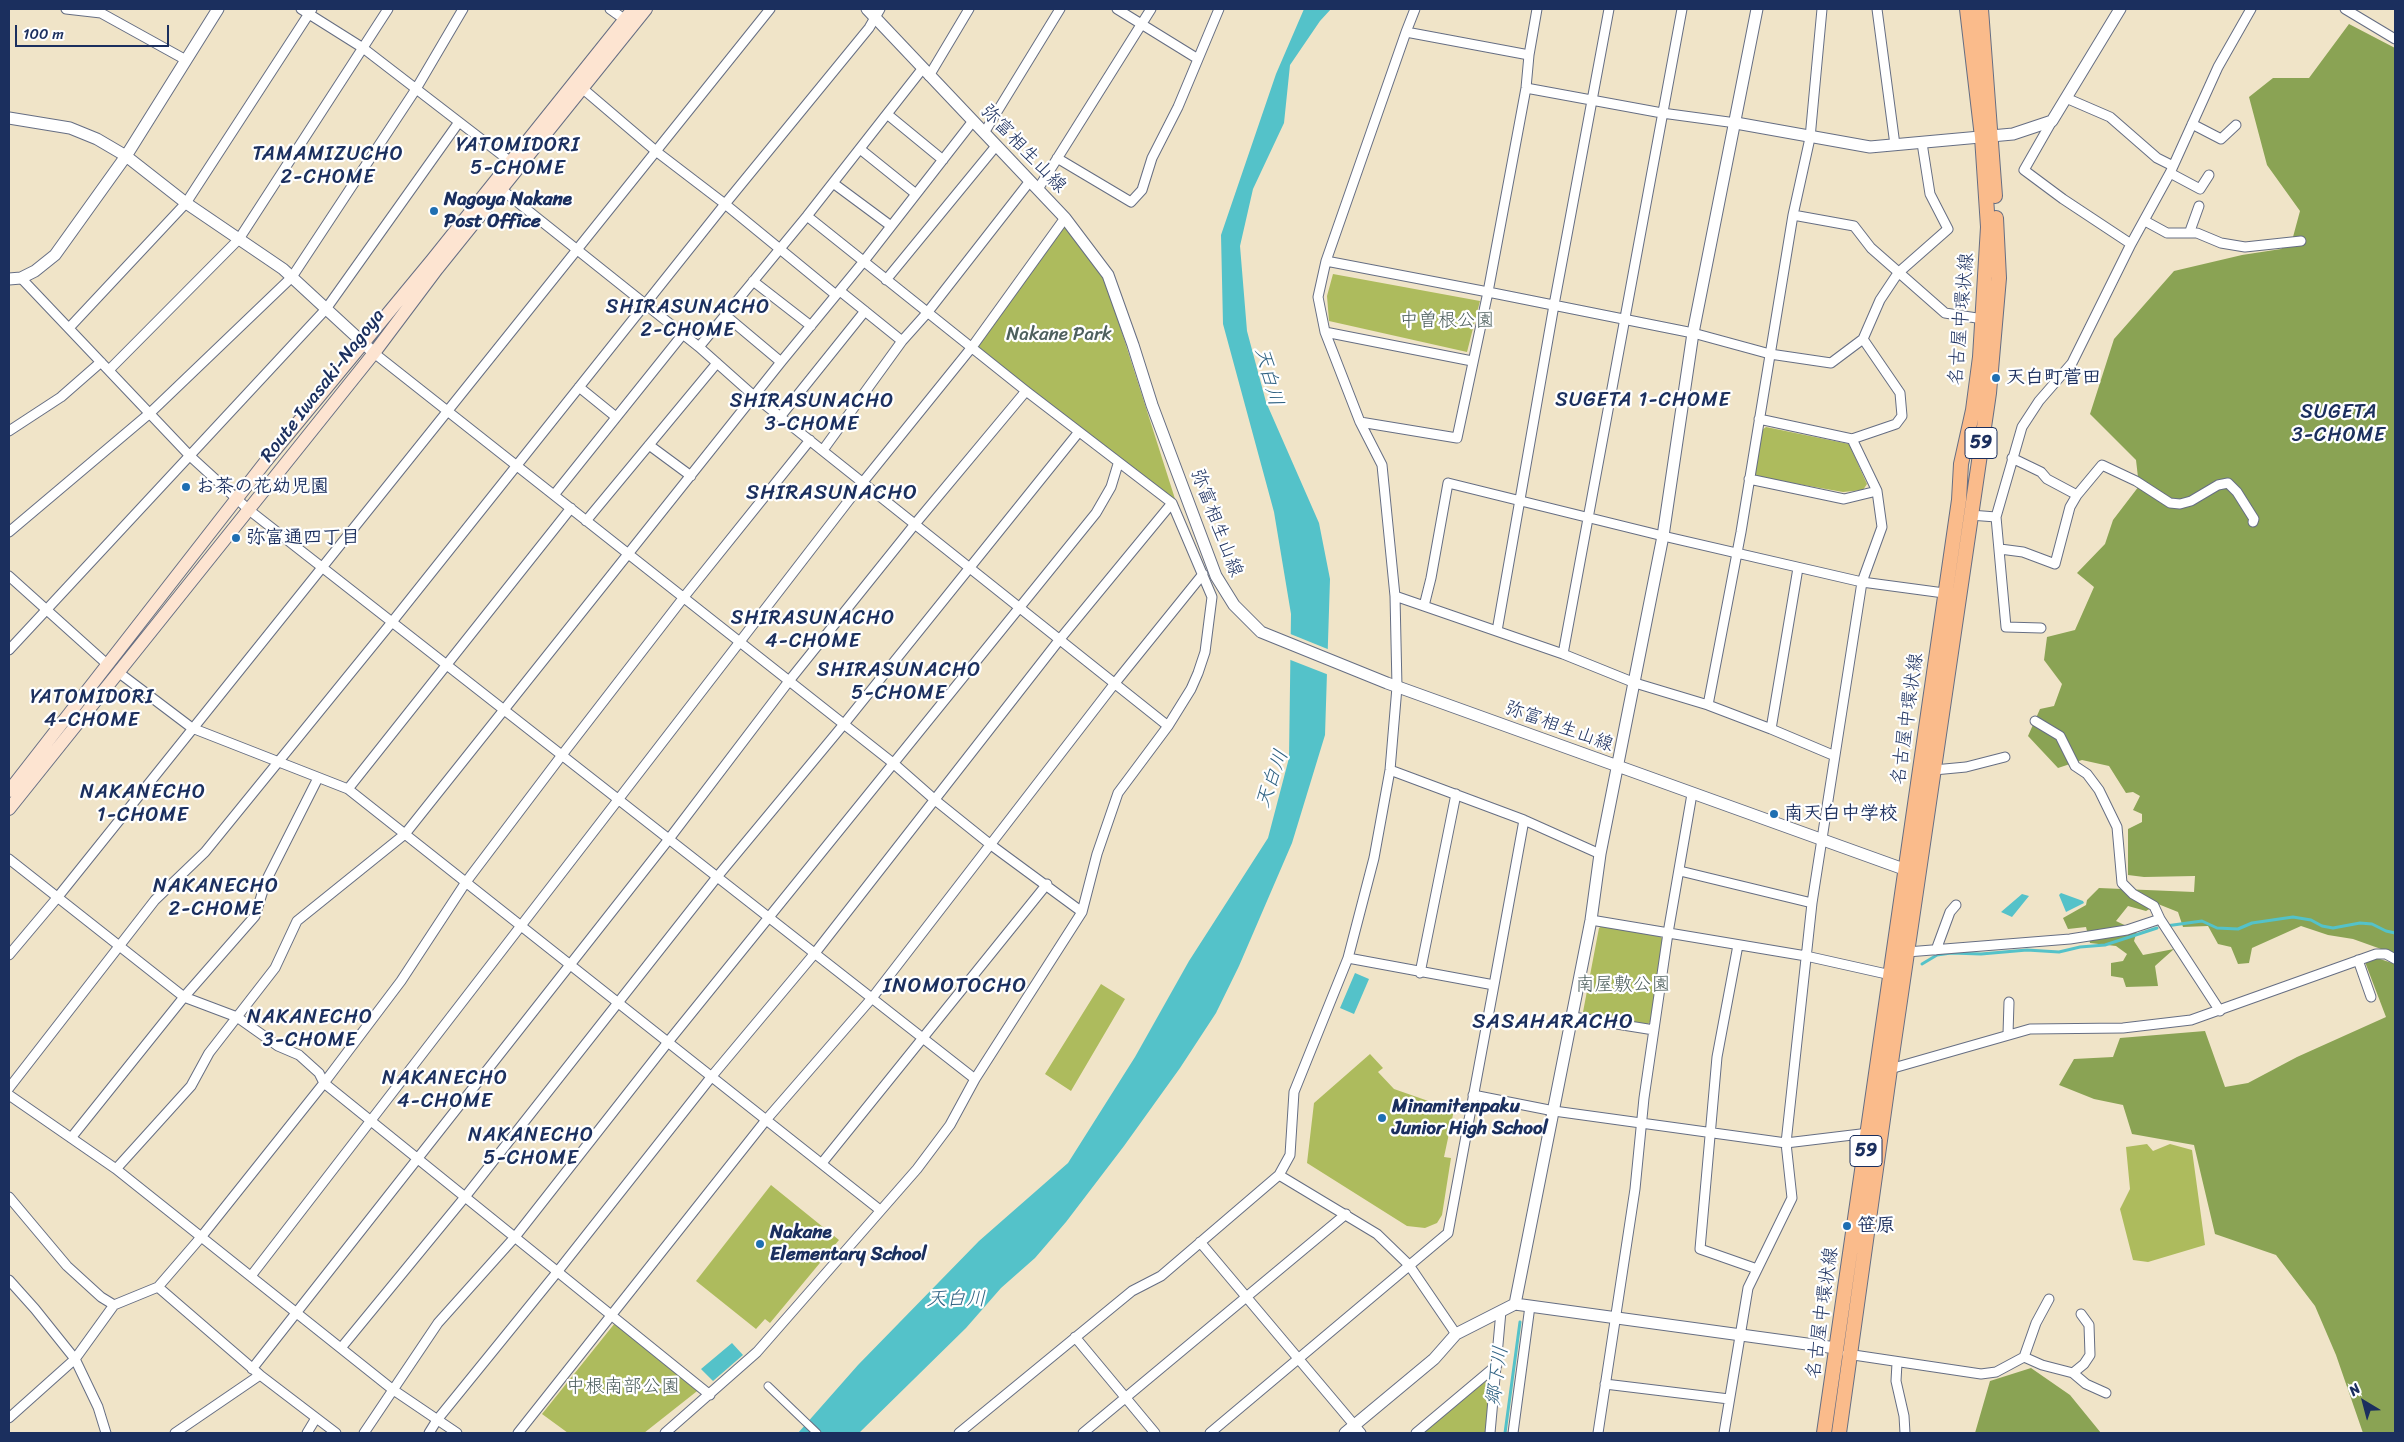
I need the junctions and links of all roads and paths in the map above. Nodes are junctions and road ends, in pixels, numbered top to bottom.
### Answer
1 (66, 9) edge
2 (218, 9) edge
3 (388, 9) edge
4 (463, 9) edge
5 (610, 9) edge
6 (632, 9) edge
7 (646, 9) edge
8 (770, 9) edge
9 (867, 9) edge
10 (969, 9) edge
11 (1060, 9) edge
12 (1117, 9) edge
13 (1151, 9) edge
14 (1219, 9) edge
15 (1415, 9) edge
16 (1537, 9) edge
17 (1609, 9) edge
18 (1682, 9) edge
19 (1757, 9) edge
20 (1822, 9) edge
21 (1877, 9) edge
22 (1968, 9) edge
23 (1981, 9) edge
24 (2120, 9) edge
25 (2250, 9) edge
26 (2345, 9) edge
27 (307, 10) edge
28 (878, 13) edge
29 (624, 19) junction
30 (1141, 25) junction
31 (1406, 32) junction
32 (2395, 40) edge
33 (363, 48) junction
34 (1529, 55) junction
35 (1198, 59) junction
36 (186, 60) junction
37 (926, 72) junction
38 (416, 88) junction
39 (582, 88) junction
40 (1526, 88) junction
41 (2066, 98) junction
42 (1592, 100) junction
43 (1662, 113) junction
44 (887, 114) junction
45 (9, 118) edge
46 (973, 121) junction
47 (2052, 121) junction
48 (459, 122) junction
49 (1736, 123) junction
50 (2192, 124) junction
51 (2236, 125) dead end
52 (984, 133) junction
53 (1987, 137) junction
54 (1810, 138) junction
55 (1922, 142) junction
56 (1895, 145) junction
57 (996, 146) junction
58 (860, 149) junction
59 (657, 152) junction
60 (126, 156) junction
61 (1057, 158) junction
62 (942, 160) junction
63 (511, 162) junction
64 (2172, 170) junction
65 (2209, 175) dead end
66 (833, 183) junction
67 (1034, 185) junction
68 (501, 189) junction
69 (916, 194) junction
70 (186, 203) junction
71 (725, 204) junction
72 (2199, 206) dead end
73 (1793, 215) junction
74 (807, 216) junction
75 (1065, 218) junction
76 (2146, 221) junction
77 (891, 226) junction
78 (2190, 231) junction
79 (239, 239) junction
80 (2301, 241) dead end
81 (2131, 244) junction
82 (780, 249) junction
83 (577, 250) junction
84 (864, 261) junction
85 (1326, 261) junction
86 (1898, 273) junction
87 (292, 277) junction
88 (21, 278) junction
89 (9, 279) edge
90 (886, 280) junction
91 (753, 281) junction
92 (1488, 292) junction
93 (838, 293) junction
94 (645, 304) junction
95 (1554, 305) junction
96 (326, 309) junction
97 (865, 311) junction
98 (928, 312) junction
99 (725, 314) junction
100 (1983, 319) junction
101 (1626, 320) junction
102 (811, 326) junction
103 (69, 328) junction
104 (1325, 332) junction
105 (1693, 333) junction
106 (683, 334) junction
107 (1863, 339) junction
108 (902, 341) junction
109 (363, 345) junction
110 (699, 347) junction
111 (972, 347) junction
112 (374, 353) junction
113 (1770, 354) junction
114 (1472, 361) junction
115 (101, 362) junction
116 (781, 362) junction
117 (717, 363) junction
118 (109, 370) junction
119 (579, 387) junction
120 (1026, 391) junction
121 (754, 396) junction
122 (447, 411) junction
123 (150, 413) junction
124 (616, 417) junction
125 (780, 417) junction
126 (1759, 419) junction
127 (1360, 422) junction
128 (9, 431) edge
129 (1078, 433) junction
130 (1852, 439) junction
131 (810, 440) junction
132 (649, 445) junction
133 (823, 450) junction
134 (190, 456) junction
135 (2012, 458) junction
136 (1118, 464) junction
137 (516, 465) junction
138 (691, 476) junction
139 (1749, 479) junction
140 (863, 482) junction
141 (1876, 491) junction
142 (554, 495) junction
143 (2077, 495) junction
144 (237, 499) junction
145 (1172, 502) junction
146 (1521, 502) junction
147 (571, 508) junction
148 (249, 510) junction
149 (1970, 515) junction
150 (1996, 517) junction
151 (1589, 519) junction
152 (586, 521) junction
153 (2253, 522) dead end
154 (915, 524) junction
155 (9, 532) edge
156 (1663, 536) junction
157 (2000, 549) junction
158 (1737, 553) junction
159 (629, 554) junction
160 (322, 567) junction
161 (971, 568) junction
162 (1798, 568) junction
163 (1203, 574) junction
164 (9, 576) edge
165 (1862, 582) junction
166 (1944, 593) junction
167 (1395, 596) junction
168 (684, 597) junction
169 (1019, 606) junction
170 (1424, 606) junction
171 (46, 611) junction
172 (392, 622) junction
173 (2042, 628) dead end
174 (1497, 632) junction
175 (1060, 639) junction
176 (740, 642) junction
177 (9, 650) edge
178 (1564, 654) junction
179 (446, 664) junction
180 (113, 669) junction
181 (789, 681) junction
182 (1115, 683) junction
183 (1635, 683) junction
184 (1392, 685) junction
185 (1708, 705) junction
186 (504, 710) junction
187 (2035, 721) dead end
188 (844, 724) junction
189 (1168, 726) junction
190 (192, 728) junction
191 (1771, 729) junction
192 (562, 755) junction
193 (1835, 756) junction
194 (2006, 757) dead end
195 (278, 762) junction
196 (893, 763) junction
197 (1618, 766) junction
198 (1390, 770) junction
199 (1934, 770) junction
200 (318, 778) junction
201 (348, 789) junction
202 (9, 791) edge
203 (1456, 794) junction
204 (1692, 794) junction
205 (618, 799) junction
206 (935, 800) junction
207 (9, 809) edge
208 (1524, 820) junction
209 (405, 834) junction
210 (669, 839) junction
211 (1822, 839) junction
212 (991, 845) junction
213 (1600, 854) junction
214 (9, 859) edge
215 (1680, 871) junction
216 (1912, 872) junction
217 (717, 877) junction
218 (466, 882) junction
219 (1047, 884) junction
220 (57, 898) junction
221 (1812, 903) junction
222 (1956, 905) dead end
223 (1082, 912) junction
224 (768, 917) junction
225 (2160, 919) junction
226 (1591, 920) junction
227 (521, 926) junction
228 (1668, 933) junction
229 (1738, 945) junction
230 (120, 946) junction
231 (1936, 950) junction
232 (1907, 952) junction
233 (815, 953) junction
234 (9, 955) edge
235 (1806, 956) junction
236 (1348, 958) junction
237 (2395, 959) edge
238 (2358, 960) junction
239 (570, 965) junction
240 (1420, 973) junction
241 (1891, 975) junction
242 (1494, 985) junction
243 (184, 997) junction
244 (2371, 997) dead end
245 (872, 998) junction
246 (2009, 1002) dead end
247 (619, 1003) junction
248 (2220, 1011) junction
249 (237, 1017) junction
250 (1573, 1017) junction
251 (1654, 1030) junction
252 (2008, 1034) junction
253 (924, 1039) junction
254 (668, 1042) junction
255 (1890, 1069) junction
256 (712, 1076) junction
257 (976, 1079) junction
258 (324, 1083) junction
259 (9, 1088) edge
260 (9, 1094) edge
261 (1473, 1095) junction
262 (1554, 1111) junction
263 (766, 1120) junction
264 (370, 1121) junction
265 (1641, 1124) junction
266 (1711, 1133) junction
267 (1868, 1133) junction
268 (71, 1138) junction
269 (1786, 1143) junction
270 (418, 1159) junction
271 (822, 1163) junction
272 (116, 1169) junction
273 (1279, 1175) junction
274 (9, 1197) edge
275 (465, 1197) junction
276 (880, 1210) junction
277 (1346, 1214) junction
278 (202, 1236) junction
279 (514, 1236) junction
280 (1200, 1242) junction
281 (1409, 1265) junction
282 (1757, 1269) junction
283 (558, 1271) junction
284 (251, 1276) junction
285 (9, 1280) edge
286 (158, 1287) junction
287 (1246, 1297) junction
288 (2049, 1299) dead end
289 (1515, 1304) junction
290 (114, 1305) junction
291 (1530, 1306) junction
292 (1501, 1311) junction
293 (296, 1312) junction
294 (2081, 1314) dead end
295 (613, 1316) junction
296 (1615, 1318) junction
297 (1456, 1334) junction
298 (1740, 1336) junction
299 (1075, 1337) junction
300 (341, 1348) junction
301 (1836, 1348) junction
302 (1850, 1356) junction
303 (2024, 1357) junction
304 (1297, 1358) junction
305 (75, 1359) junction
306 (1897, 1363) junction
307 (1497, 1365) junction
308 (252, 1368) junction
309 (2073, 1373) junction
310 (260, 1375) junction
311 (1605, 1384) junction
312 (770, 1388) dead end
313 (392, 1389) junction
314 (2106, 1393) dead end
315 (710, 1395) junction
316 (1126, 1398) junction
317 (1729, 1399) junction
318 (9, 1418) edge
319 (316, 1418) junction
320 (437, 1420) junction
321 (1358, 1429) edge
322 (106, 1433) edge
323 (175, 1433) edge
324 (307, 1433) edge
325 (336, 1433) edge
326 (364, 1433) edge
327 (429, 1433) edge
328 (456, 1433) edge
329 (518, 1433) edge
330 (664, 1433) edge
331 (817, 1433) edge
332 (959, 1433) edge
333 (1083, 1433) edge
334 (1155, 1433) edge
335 (1210, 1433) edge
336 (1345, 1433) edge
337 (1416, 1433) edge
338 (1490, 1433) edge
339 (1513, 1433) edge
340 (1598, 1433) edge
341 (1724, 1433) edge
342 (1824, 1433) edge
343 (1839, 1433) edge
344 (1905, 1433) edge

1 - 36 street
2 - 36 street
3 - 33 street
4 - 38 street
5 - 29 street
6 - 29 main road, Route Iwasaki-Nagoya
7 - 39 main road, Route Iwasaki-Nagoya
8 - 59 street
9 - 28 street, 弥富相生山線
10 - 37 street
11 - 52 street
12 - 30 street
13 - 30 street
14 - 35 street
15 - 31 street
16 - 34 street
17 - 42 street
18 - 43 street
19 - 49 street
20 - 54 street
21 - 56 street
22 - 53 main road, 名古屋中環状線 / 59
23 - 53 main road, 名古屋中環状線 / 59
24 - 41 street
25 - 50 street
26 - 32 street
27 - 33 street
27 - 70 street
28 - 37 street, 弥富相生山線
28 - 71 street
29 - 63 main road, Route Iwasaki-Nagoya
30 - 35 street
30 - 61 street
31 - 34 street
31 - 85 street
33 - 38 street
33 - 79 street
34 - 40 street
35 - 61 street
36 - 60 street
37 - 44 street
37 - 46 street, 弥富相生山線
38 - 48 street
38 - 87 street
39 - 59 street
39 - 68 main road, Route Iwasaki-Nagoya
40 - 42 street
40 - 92 street
41 - 47 street
41 - 64 street
42 - 43 street
42 - 95 street
43 - 49 street
43 - 101 street
44 - 58 street
44 - 62 street
45 - 60 street
46 - 52 street, 弥富相生山線
46 - 62 street
47 - 53 street
47 - 81 street
48 - 63 street
48 - 96 street
49 - 54 street
49 - 105 street
50 - 51 street
50 - 64 street
52 - 57 street, 弥富相生山線
53 - 55 street
53 - 100 main road, 名古屋中環状線 / 59
53 - 149 main road, 名古屋中環状線 / 59
54 - 56 street
54 - 73 street
55 - 56 street
55 - 86 street
57 - 67 street, 弥富相生山線
57 - 90 street
58 - 66 street
58 - 69 street
59 - 71 street
59 - 83 street
60 - 70 street
60 - 88 street
61 - 67 street
62 - 69 street
63 - 109 main road, Route Iwasaki-Nagoya
64 - 65 street
64 - 76 street
66 - 74 street
66 - 77 street
67 - 75 street, 弥富相生山線
67 - 98 street
68 - 83 street
68 - 112 main road, Route Iwasaki-Nagoya
69 - 77 street
70 - 79 street
70 - 103 street
71 - 82 street
71 - 94 street
72 - 78 street
73 - 86 street
73 - 113 street
74 - 82 street
74 - 84 street
75 - 111 street
75 - 184 street, 弥富相生山線
76 - 78 street
76 - 81 street
77 - 84 street
78 - 80 street
79 - 87 street
79 - 118 street
81 - 135 street
82 - 91 street
82 - 93 street
83 - 94 street
83 - 122 street
84 - 90 street
84 - 93 street
85 - 92 street
85 - 104 street
86 - 100 street
86 - 107 street
87 - 96 street
87 - 123 street
88 - 89 street
88 - 103 street
90 - 98 street
91 - 99 street
91 - 102 street
92 - 95 street
92 - 114 street
93 - 97 street
93 - 102 street
94 - 106 street
94 - 119 street
95 - 101 street
95 - 146 street
96 - 109 street
96 - 134 street
97 - 108 street
97 - 125 street
98 - 108 street
98 - 111 street
99 - 110 street
99 - 116 street
100 - 166 main road, 名古屋中環状線 / 59
101 - 105 street
101 - 151 street
102 - 116 street
103 - 115 street
104 - 114 street
104 - 127 street
105 - 113 street
105 - 156 street
106 - 110 street
106 - 124 street
107 - 113 street
107 - 130 street
108 - 133 street
109 - 112 street
109 - 144 main road, Route Iwasaki-Nagoya
110 - 117 street
111 - 120 street
111 - 140 street
112 - 122 street
112 - 148 main road, Route Iwasaki-Nagoya
113 - 126 street
114 - 127 street
115 - 118 street
115 - 128 street
116 - 121 street
117 - 121 street
117 - 132 street
118 - 123 street
119 - 124 street
119 - 137 street
120 - 129 street
120 - 154 street
121 - 125 street
121 - 138 street
122 - 137 street
122 - 160 street
123 - 134 street
123 - 155 street
124 - 142 street
125 - 131 street
126 - 130 street
126 - 139 street
127 - 167 street
129 - 136 street
129 - 161 street
130 - 141 street
131 - 133 street
131 - 168 street
132 - 138 street
132 - 152 street
133 - 140 street
134 - 144 street
134 - 171 street
135 - 143 street
135 - 150 street
136 - 145 street
136 - 169 street
137 - 142 street
137 - 172 street
138 - 159 street
139 - 141 street
139 - 158 street
140 - 154 street
140 - 176 street
141 - 165 street
142 - 147 street
143 - 153 street
143 - 157 street
144 - 148 street
144 - 180 main road, Route Iwasaki-Nagoya
145 - 163 street
145 - 175 street
146 - 151 street
146 - 170 street
146 - 174 street
147 - 152 street
147 - 179 street
148 - 160 street
148 - 180 main road, Route Iwasaki-Nagoya
149 - 150 street
149 - 199 main road, 名古屋中環状線 / 59
150 - 157 street
151 - 156 street
151 - 178 street
152 - 159 street
154 - 161 street
154 - 181 street
156 - 158 street
156 - 183 street
157 - 173 street
158 - 162 street
158 - 185 street
159 - 168 street
159 - 186 street
160 - 172 street
160 - 190 street
161 - 169 street
161 - 188 street
162 - 165 street
162 - 191 street
163 - 182 street
163 - 189 street
164 - 171 street
165 - 166 street
165 - 193 street
166 - 216 main road, 名古屋中環状線 / 59
167 - 170 street
167 - 184 street
168 - 176 street
168 - 192 street
169 - 175 street
169 - 196 street
170 - 174 street
171 - 177 street
171 - 180 street
172 - 179 street
172 - 195 street
174 - 178 street
175 - 182 street
175 - 206 street
176 - 181 street
176 - 205 street
178 - 183 street
179 - 186 street
179 - 201 street
180 - 190 street
180 - 202 main road, Route Iwasaki-Nagoya
180 - 207 main road, Route Iwasaki-Nagoya
181 - 188 street
181 - 210 street
182 - 189 street
182 - 212 street
183 - 185 street
183 - 197 street
184 - 197 street, 弥富相生山線
184 - 198 street
185 - 191 street
186 - 192 street
186 - 209 street
187 - 225 street
188 - 196 street
188 - 217 street
189 - 223 street
190 - 195 street
190 - 220 street
191 - 193 street
192 - 205 street
192 - 218 street
193 - 211 street
194 - 199 street
195 - 200 street
195 - 230 street
196 - 206 street
196 - 224 street
197 - 204 street, 弥富相生山線
197 - 213 street
198 - 203 street
198 - 236 street
199 - 216 main road, 名古屋中環状線 / 59
200 - 201 street
200 - 243 street
201 - 209 street
203 - 208 street
203 - 240 street
204 - 211 street, 弥富相生山線
204 - 215 street
205 - 210 street
205 - 227 street
206 - 212 street
206 - 233 street
208 - 213 street
208 - 242 street
209 - 218 street
209 - 249 street
210 - 217 street
210 - 239 street
211 - 216 street, 弥富相生山線
211 - 221 street
212 - 219 street
212 - 245 street
213 - 226 street
214 - 220 street
215 - 221 street
215 - 228 street
216 - 232 main road, 名古屋中環状線 / 59
216 - 241 main road, 名古屋中環状線 / 59
217 - 224 street
217 - 247 street
218 - 227 street
218 - 258 street
219 - 223 street
219 - 253 street
220 - 230 street
220 - 234 street
221 - 235 street
222 - 231 street
223 - 257 street
224 - 233 street
224 - 254 street
225 - 231 street
225 - 248 street
226 - 228 street
226 - 250 street
227 - 239 street
227 - 264 street
228 - 229 street
228 - 251 street
229 - 235 street
229 - 266 street
230 - 243 street
230 - 259 street
231 - 232 street
232 - 255 main road, 名古屋中環状線 / 59
233 - 245 street
233 - 256 street
235 - 241 street
235 - 269 street
236 - 240 street
236 - 273 street
237 - 238 street
238 - 244 street
238 - 248 street
239 - 247 street
239 - 270 street
240 - 242 street
241 - 267 main road, 名古屋中環状線 / 59
242 - 261 street
243 - 249 street
243 - 268 street
245 - 253 street
245 - 263 street
246 - 252 street
247 - 254 street
247 - 275 street
248 - 252 street
249 - 258 street
249 - 272 street
250 - 251 street
250 - 262 street
251 - 265 street
252 - 255 street
253 - 257 street
253 - 271 street
254 - 256 street
254 - 279 street
255 - 302 main road, 名古屋中環状線 / 59
256 - 263 street
256 - 283 street
257 - 276 street
258 - 264 street
258 - 278 street
260 - 268 street
261 - 262 street
261 - 281 street
262 - 265 street
262 - 289 street
263 - 271 street
263 - 295 street
264 - 270 street
264 - 284 street
265 - 266 street
265 - 296 street
266 - 269 street
266 - 282 street
267 - 269 street
267 - 301 main road, 名古屋中環状線 / 59
268 - 272 street
269 - 282 street
270 - 275 street
270 - 293 street
271 - 276 street
272 - 278 street
273 - 277 street
273 - 280 street
274 - 290 street
275 - 279 street
275 - 300 street
276 - 315 street
277 - 281 street
277 - 287 street
278 - 284 street
278 - 286 street
279 - 283 street
279 - 313 street
280 - 287 street
280 - 299 street
281 - 297 street
281 - 304 street
282 - 298 street
283 - 295 street
283 - 320 street
284 - 293 street
285 - 305 street
286 - 290 street
286 - 308 street
287 - 304 street
287 - 316 street
288 - 303 street
289 - 291 street
289 - 292 street
290 - 305 street
291 - 296 street
291 - 339 street
292 - 297 street
292 - 307 street
293 - 300 street
293 - 308 street
294 - 309 street
295 - 315 street
295 - 329 street
296 - 298 street
296 - 311 street
297 - 321 street
298 - 301 street
298 - 317 street
299 - 316 street
299 - 332 street
300 - 313 street
301 - 302 street
301 - 342 main road, 名古屋中環状線 / 59
302 - 306 street
302 - 343 main road, 名古屋中環状線 / 59
303 - 306 street
303 - 309 street
304 - 321 street
304 - 335 street
305 - 318 street
305 - 322 street
306 - 344 street
307 - 337 street
307 - 338 street
308 - 310 street
309 - 314 street
310 - 319 street
310 - 323 street
311 - 317 street
311 - 340 street
312 - 331 street
313 - 320 street
313 - 326 street
315 - 330 street
316 - 333 street
316 - 334 street
317 - 341 street
319 - 324 street
319 - 325 street
320 - 327 street
320 - 328 street
321 - 336 street

